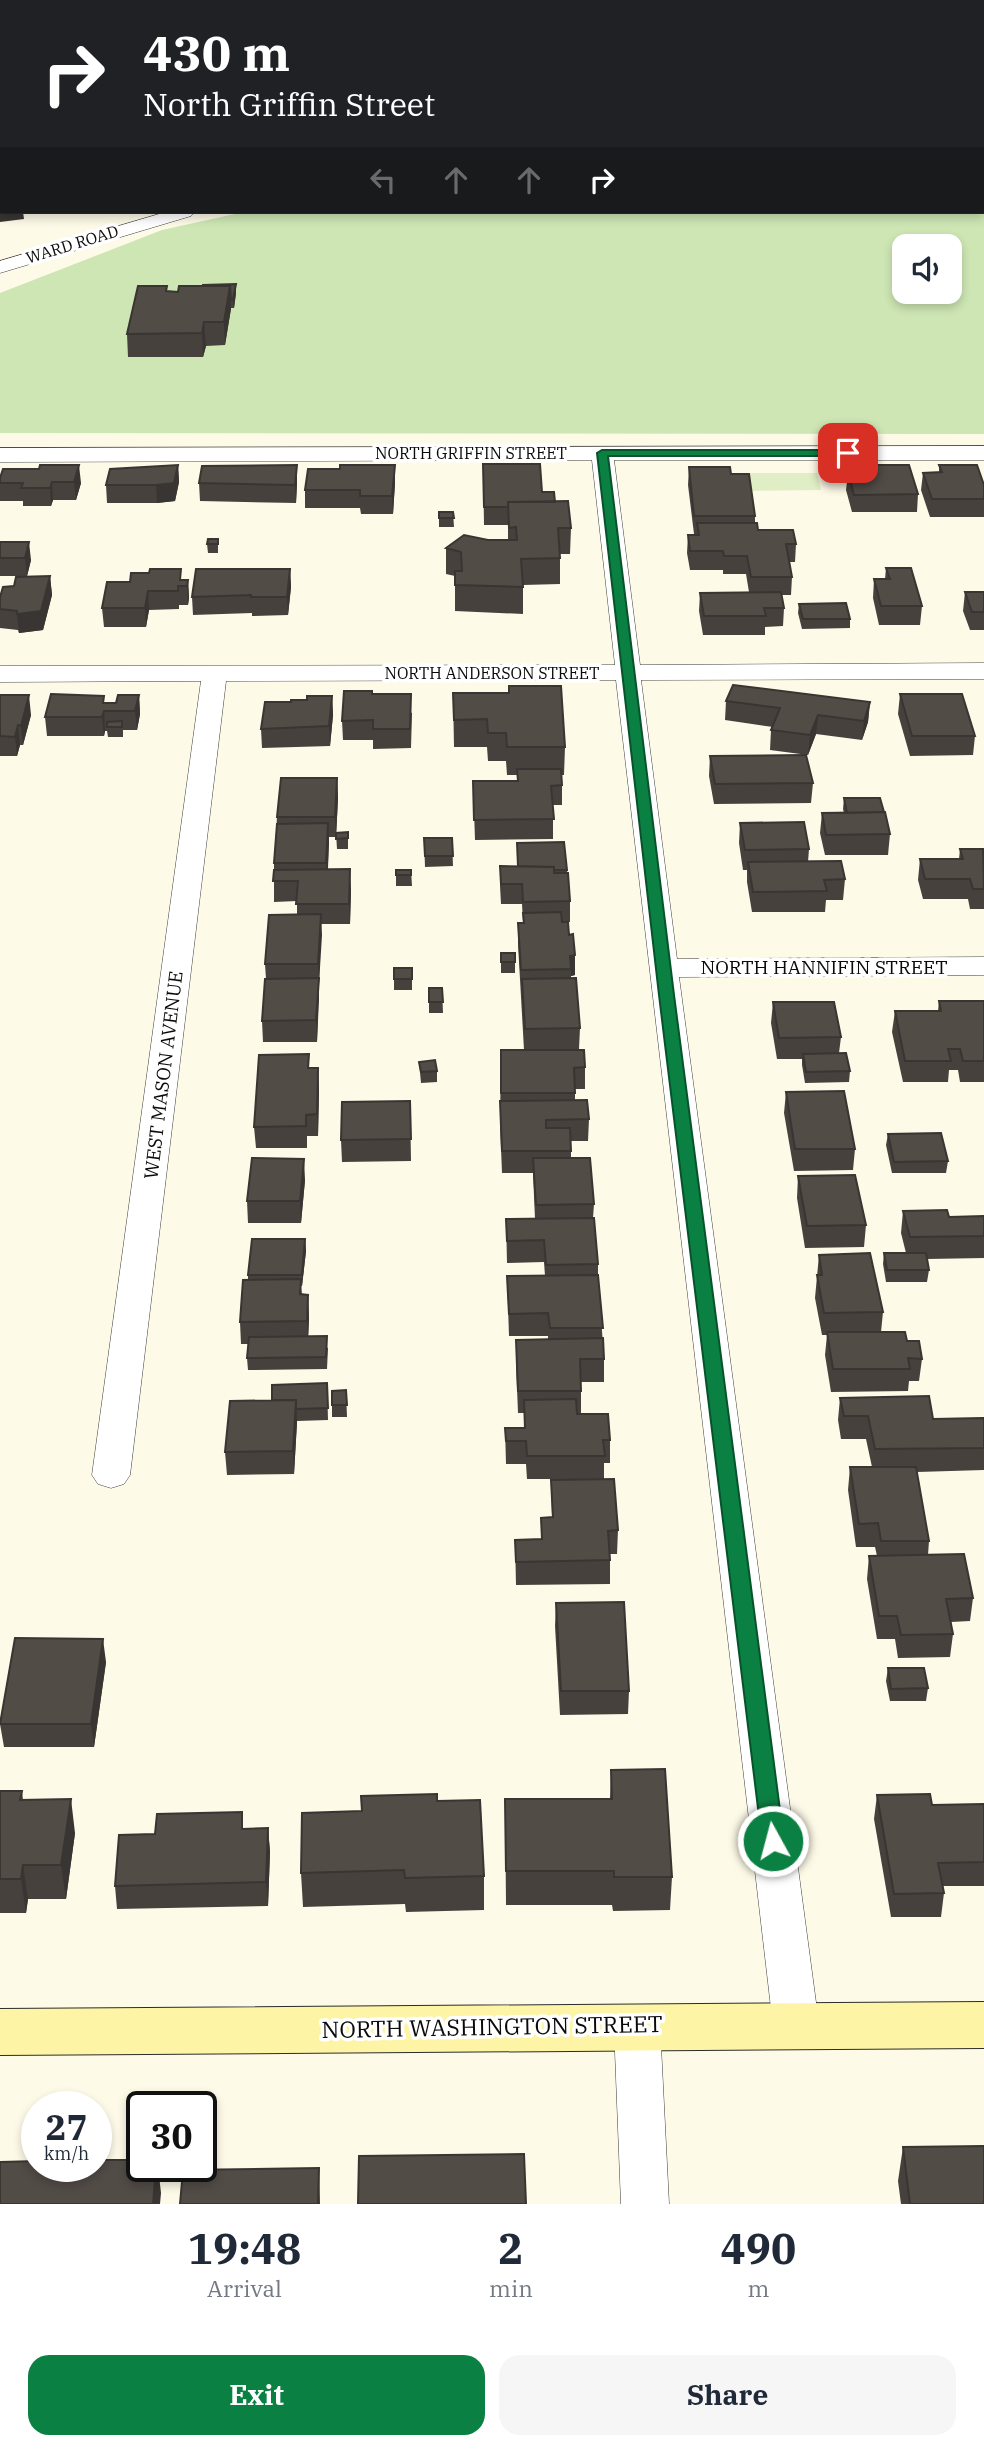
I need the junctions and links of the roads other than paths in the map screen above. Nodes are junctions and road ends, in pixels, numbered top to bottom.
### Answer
1 (50, 0) edge
2 (104, 0) edge
3 (178, 214) edge
4 (1, 265) edge
5 (602, 453) junction
6 (984, 453) edge
7 (0, 455) edge
8 (984, 671) edge
9 (630, 672) junction
10 (0, 674) edge
11 (214, 674) junction
12 (984, 966) edge
13 (663, 968) junction
14 (111, 1475) dead end
15 (796, 2025) junction
16 (984, 2025) edge
17 (637, 2026) junction
18 (0, 2032) edge
19 (645, 2204) edge

1 - 2 street
3 - 4 street, WARD ROAD
5 - 6 street, NORTH GRIFFIN STREET
5 - 7 street, NORTH GRIFFIN STREET
5 - 9 street
8 - 9 street, NORTH ANDERSON STREET
9 - 11 street, NORTH ANDERSON STREET
9 - 13 street
10 - 11 street, NORTH ANDERSON STREET
11 - 14 street, WEST MASON AVENUE
12 - 13 street, NORTH HANNIFIN STREET
13 - 15 street
15 - 16 main road, NORTH WASHINGTON STREET
15 - 17 main road, NORTH WASHINGTON STREET
17 - 18 main road, NORTH WASHINGTON STREET
17 - 19 street

